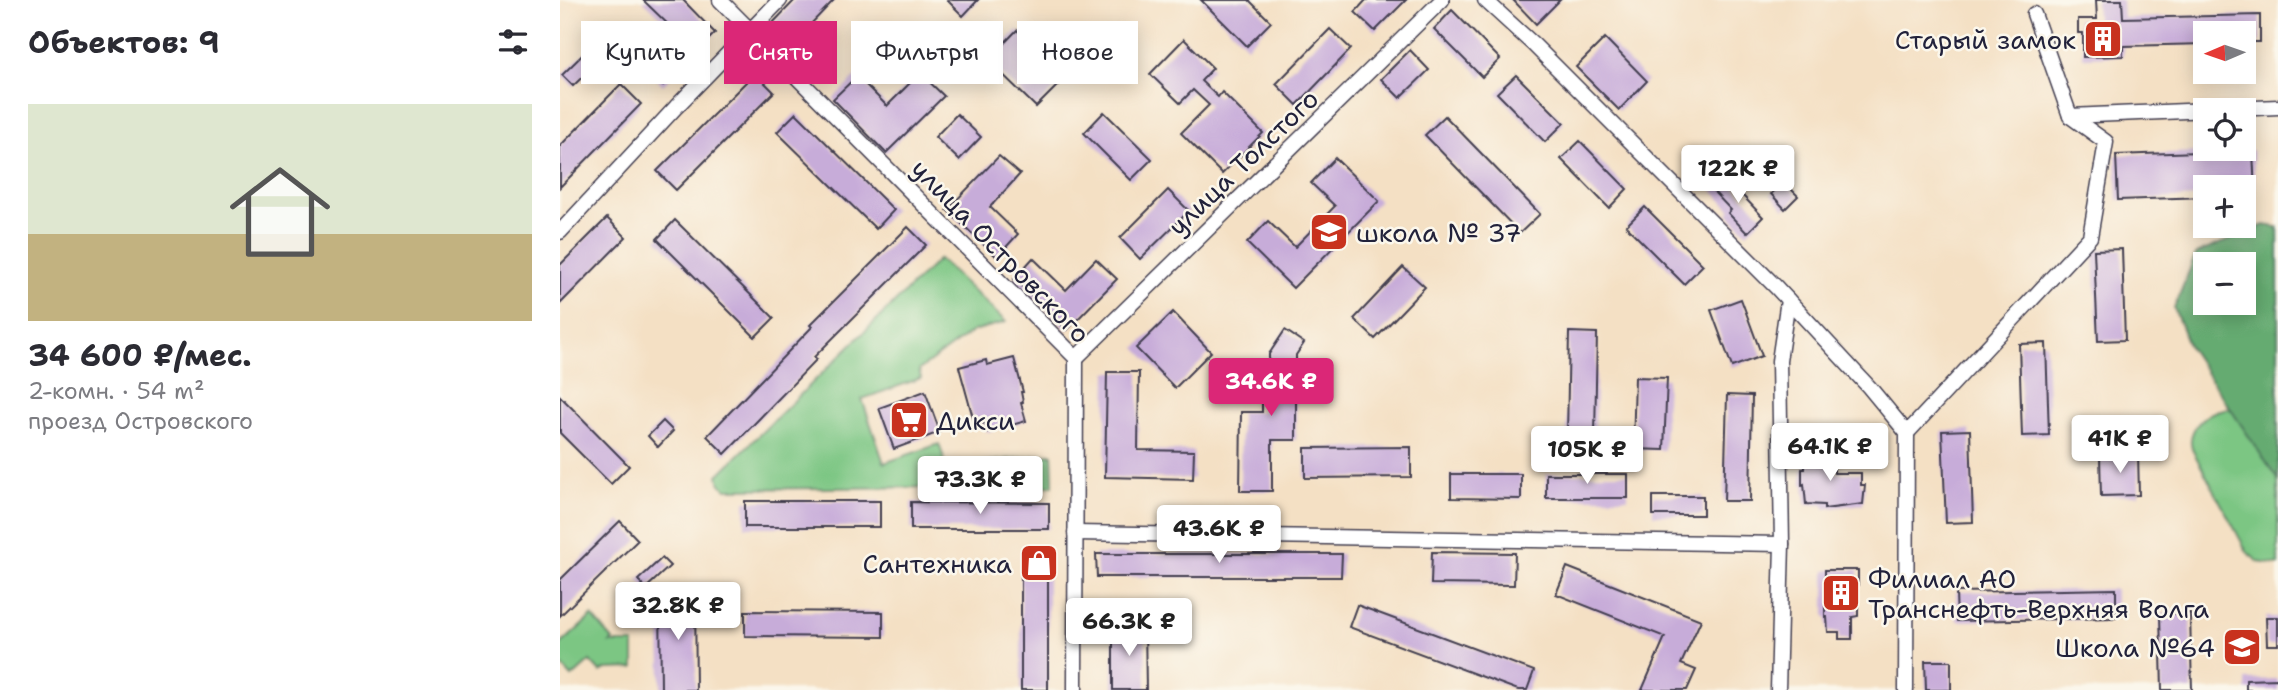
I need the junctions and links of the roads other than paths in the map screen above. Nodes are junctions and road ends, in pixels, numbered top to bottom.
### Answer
1 (720, 0) edge
2 (780, 0) edge
3 (1443, 0) edge
4 (1485, 0) edge
5 (2034, 14) dead end
6 (741, 21) edge
7 (760, 21) edge
8 (724, 58) edge
9 (804, 84) edge
10 (2278, 107) edge
11 (2070, 116) junction
12 (560, 232) edge
13 (1788, 300) junction
14 (1076, 358) junction
15 (1907, 433) junction
16 (1075, 533) junction
17 (1782, 544) junction
18 (1075, 690) edge
19 (1778, 690) edge
20 (1906, 690) edge

1 - 6 street, улица Островского
2 - 7 street
3 - 14 street, улица Толстого
4 - 13 street
5 - 11 street
8 - 12 street
9 - 14 street, улица Островского
10 - 11 street
11 - 15 street
13 - 15 street
13 - 17 street
14 - 16 street, улица Островского
15 - 20 street
16 - 17 street
16 - 18 street, улица Островского
17 - 19 street

